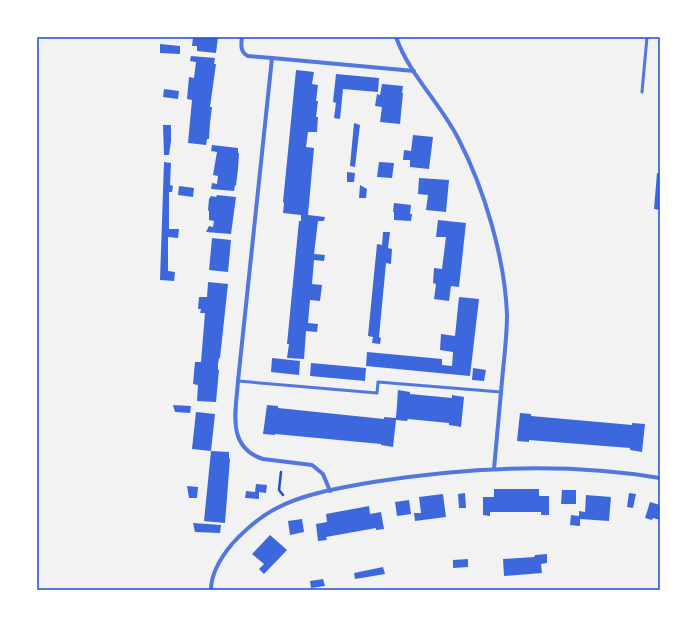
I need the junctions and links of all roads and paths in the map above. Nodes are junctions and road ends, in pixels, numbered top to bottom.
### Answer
1 (242, 37) edge
2 (396, 37) edge
3 (647, 37) edge
4 (272, 58) junction
5 (414, 71) junction
6 (642, 92) dead end
7 (238, 381) junction
8 (501, 392) junction
9 (282, 461) junction
10 (494, 469) junction
11 (660, 478) edge
12 (330, 491) junction
13 (282, 495) dead end
14 (211, 590) edge

1 - 4 street
2 - 5 street
3 - 6 lane
4 - 5 street
4 - 7 street
5 - 8 street
7 - 8 lane
7 - 9 street
8 - 10 street
9 - 12 street
9 - 13 path
10 - 11 street
10 - 12 street
12 - 14 street

